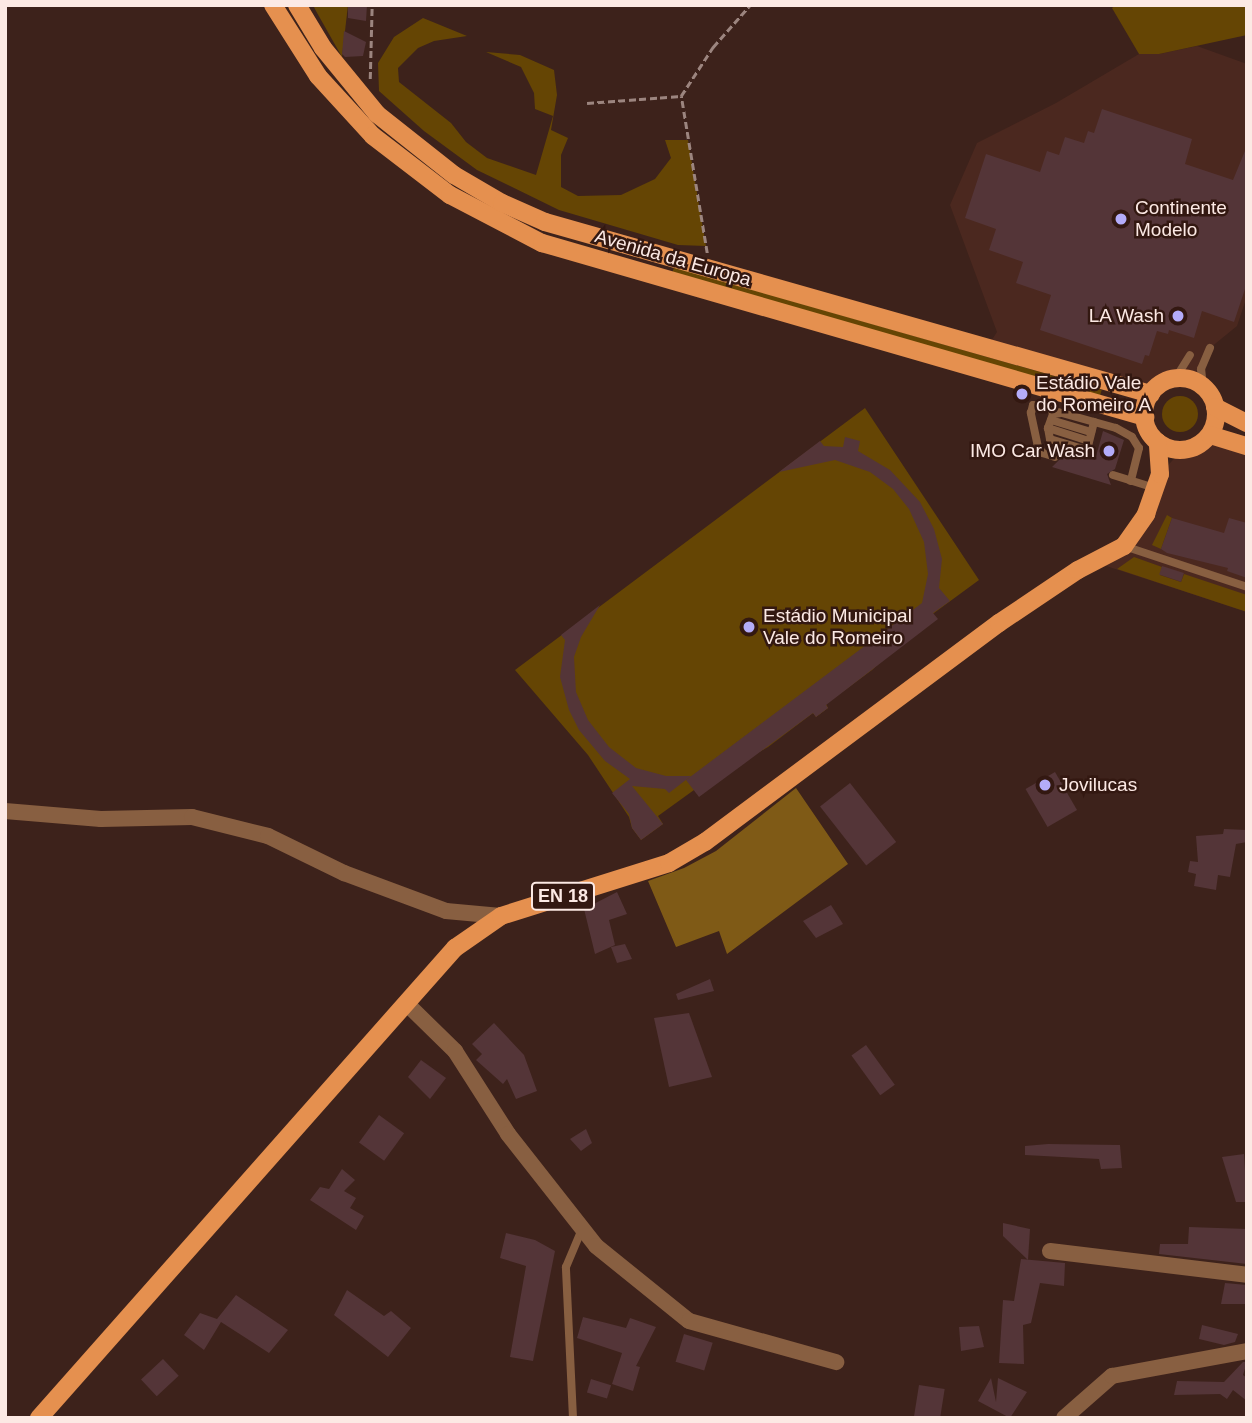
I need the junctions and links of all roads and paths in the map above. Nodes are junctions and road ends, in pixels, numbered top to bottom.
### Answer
1 (273, 5) edge
2 (297, 5) edge
3 (372, 5) edge
4 (750, 5) edge
5 (681, 96) junction
6 (366, 99) junction
7 (587, 103) dead end
8 (710, 270) junction
9 (1210, 348) dead end
10 (1190, 355) dead end
11 (1175, 379) junction
12 (1203, 387) junction
13 (1151, 394) junction
14 (1215, 407) junction
15 (1062, 412) junction
16 (1144, 417) junction
17 (1094, 422) junction
18 (1247, 423) edge
19 (1049, 424) junction
20 (1210, 435) junction
21 (1090, 437) junction
22 (1158, 442) junction
23 (1247, 446) edge
24 (1182, 450) junction
25 (1055, 457) dead end
26 (1114, 475) dead end
27 (1131, 481) junction
28 (1157, 481) junction
29 (1124, 546) junction
30 (1247, 587) edge
31 (5, 811) edge
32 (501, 916) junction
33 (406, 1003) junction
34 (582, 1229) junction
35 (1050, 1251) dead end
36 (1247, 1275) edge
37 (1247, 1350) edge
38 (836, 1362) dead end
39 (39, 1418) edge
40 (573, 1418) edge
41 (1064, 1418) edge

1 - 16 main road, Avenida da Europa
2 - 6 main road, Avenida da Europa
3 - 6 path
4 - 5 path
5 - 7 path
5 - 8 path
6 - 8 main road, Avenida da Europa
8 - 13 main road, Avenida da Europa
9 - 12 lane
10 - 11 lane
11 - 12 main road
11 - 13 main road
12 - 14 main road
13 - 16 main road
14 - 18 main road
14 - 20 main road
15 - 17 lane
15 - 19 lane
15 - 25 lane
16 - 22 main road
17 - 21 lane
17 - 27 lane
19 - 21 lane
19 - 21 lane
20 - 23 main road
20 - 24 main road
22 - 24 main road
22 - 28 main road, EN 18
24 - 28 main road, EN 18
26 - 27 lane
27 - 28 lane
28 - 29 main road, EN 18
29 - 30 lane
29 - 32 main road, EN 18
31 - 32 street
32 - 33 main road, EN 18
33 - 34 street
33 - 39 main road, EN 18
34 - 38 street
34 - 40 lane
35 - 36 street
37 - 41 street

